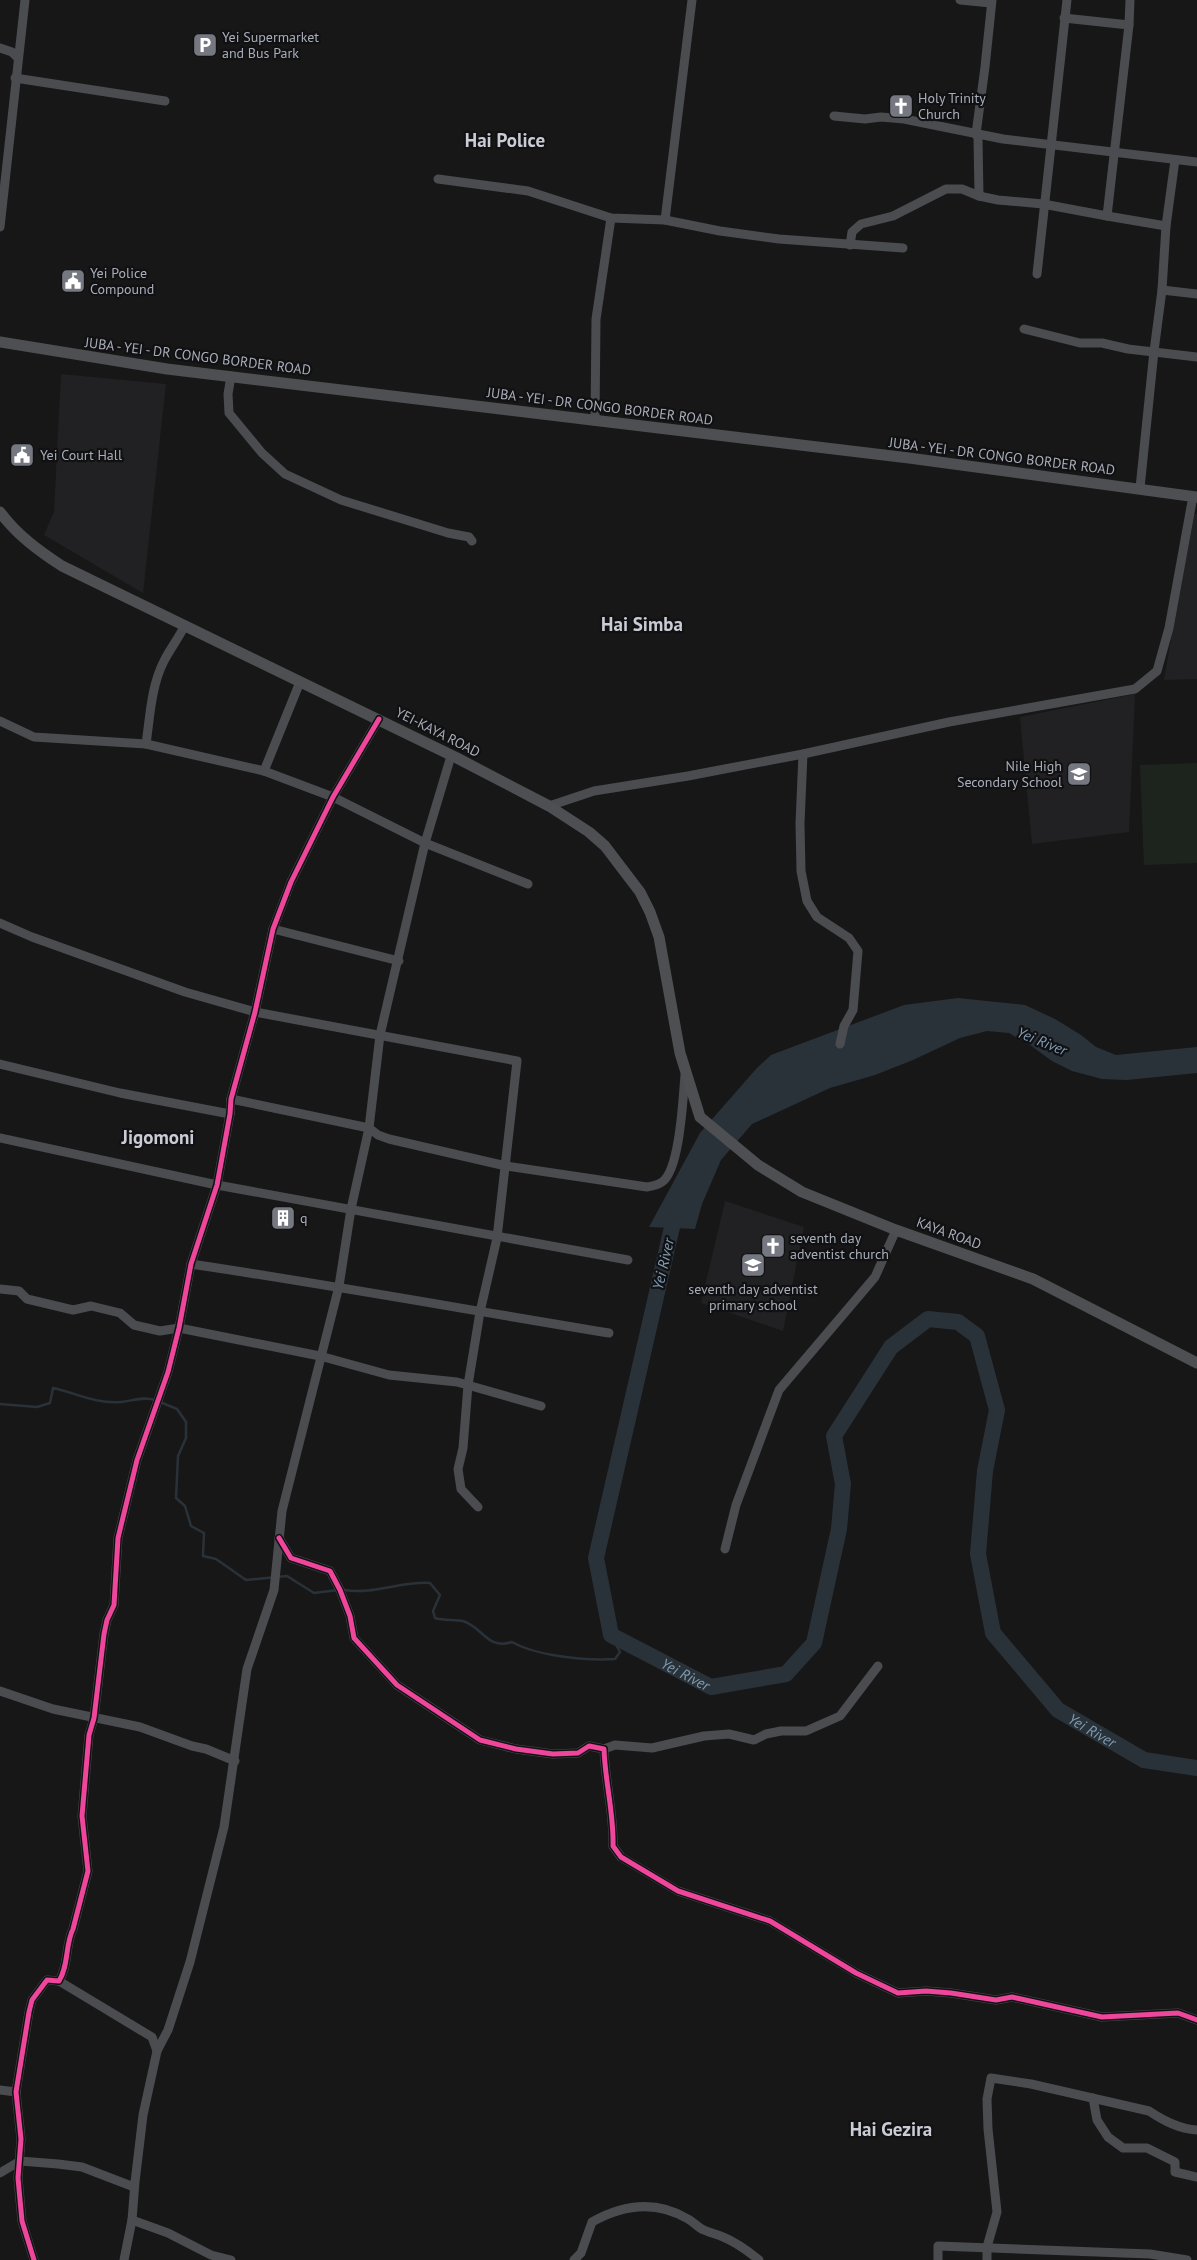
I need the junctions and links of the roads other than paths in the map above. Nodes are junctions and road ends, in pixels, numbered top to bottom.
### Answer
1 (25, 0) edge
2 (692, 0) edge
3 (960, 0) edge
4 (1067, 0) edge
5 (1130, 0) edge
6 (992, 2) edge
7 (1064, 18) junction
8 (1129, 26) junction
9 (0, 48) edge
10 (17, 57) junction
11 (15, 78) junction
12 (165, 101) dead end
13 (834, 116) dead end
14 (976, 134) junction
15 (1051, 145) junction
16 (1114, 154) junction
17 (1176, 160) junction
18 (1197, 162) edge
19 (438, 179) dead end
20 (979, 196) junction
21 (1043, 204) junction
22 (1107, 216) junction
23 (611, 218) junction
24 (665, 220) junction
25 (1166, 226) junction
26 (0, 227) edge
27 (850, 245) junction
28 (903, 248) dead end
29 (1037, 274) dead end
30 (1162, 290) junction
31 (1197, 294) edge
32 (1024, 329) dead end
33 (0, 342) edge
34 (1154, 351) junction
35 (1197, 357) edge
36 (231, 376) junction
37 (595, 421) junction
38 (1140, 488) junction
39 (1195, 497) edge
40 (0, 512) edge
41 (472, 541) dead end
42 (184, 627) junction
43 (300, 682) junction
44 (379, 720) junction
45 (0, 721) edge
46 (146, 744) junction
47 (803, 754) junction
48 (451, 756) junction
49 (264, 771) junction
50 (333, 797) junction
51 (549, 806) junction
52 (425, 843) junction
53 (528, 884) dead end
54 (0, 923) edge
55 (273, 930) junction
56 (399, 961) junction
57 (255, 1012) junction
58 (380, 1035) junction
59 (840, 1044) dead end
60 (0, 1064) edge
61 (686, 1075) junction
62 (231, 1099) junction
63 (230, 1114) junction
64 (700, 1117) joint
65 (368, 1128) junction
66 (0, 1138) edge
67 (506, 1166) junction
68 (217, 1185) junction
69 (351, 1209) junction
70 (896, 1230) junction
71 (496, 1238) junction
72 (628, 1260) dead end
73 (192, 1264) junction
74 (339, 1286) junction
75 (0, 1289) edge
76 (480, 1312) junction
77 (179, 1328) junction
78 (608, 1333) dead end
79 (320, 1356) junction
80 (1197, 1363) edge
81 (468, 1385) junction
82 (541, 1406) dead end
83 (478, 1507) dead end
84 (279, 1538) junction
85 (725, 1549) dead end
86 (878, 1666) dead end
87 (0, 1691) edge
88 (94, 1718) junction
89 (604, 1749) junction
90 (235, 1761) junction
91 (59, 1980) junction
92 (1197, 2020) edge
93 (157, 2051) junction
94 (0, 2090) edge
95 (16, 2092) junction
96 (1093, 2098) junction
97 (1197, 2130) edge
98 (20, 2161) junction
99 (0, 2173) edge
100 (1197, 2177) edge
101 (134, 2187) junction
102 (132, 2220) junction
103 (986, 2247) junction
104 (34, 2260) edge
105 (124, 2260) edge
106 (231, 2260) edge
107 (574, 2260) edge
108 (758, 2260) edge
109 (938, 2260) edge
110 (987, 2260) edge
111 (1187, 2260) edge

1 - 10 street
2 - 24 street
3 - 6 street
4 - 7 street
5 - 8 street
6 - 14 street
7 - 8 street
7 - 15 street
8 - 16 street
9 - 10 street
10 - 11 street
11 - 12 street
11 - 26 street
13 - 14 street
14 - 15 street
14 - 20 street
15 - 16 street
15 - 21 street
16 - 17 street
16 - 22 street
17 - 18 street
17 - 25 street
19 - 23 street
20 - 21 street
20 - 27 street
21 - 22 street
21 - 29 street
22 - 25 street
23 - 24 street
23 - 37 street
24 - 27 street
25 - 30 street
27 - 28 street
30 - 31 street
30 - 34 street
32 - 34 street
33 - 36 main road, JUBA - YEI - DR CONGO BORDER ROAD
34 - 35 street
34 - 38 street
36 - 37 main road, JUBA - YEI - DR CONGO BORDER ROAD
36 - 41 street
37 - 38 main road, JUBA - YEI - DR CONGO BORDER ROAD
38 - 39 main road, JUBA - YEI - DR CONGO BORDER ROAD
39 - 47 street
40 - 42 main road, YEI-KAYA ROAD
42 - 43 main road, YEI-KAYA ROAD
42 - 46 street
43 - 44 main road, YEI-KAYA ROAD
43 - 49 street
44 - 48 main road, YEI-KAYA ROAD
44 - 50 street
45 - 46 street
46 - 49 street
47 - 51 street
47 - 59 street
48 - 51 main road, YEI-KAYA ROAD
48 - 52 street
49 - 50 street
50 - 52 street
50 - 55 street
51 - 61 main road, YEI-KAYA ROAD
52 - 53 street
52 - 56 street
54 - 57 street
55 - 56 street
55 - 57 street
56 - 58 street
57 - 58 street
57 - 62 street
58 - 65 street
58 - 67 street
60 - 63 street
61 - 64 main road, YEI-KAYA ROAD
61 - 67 street
62 - 63 street
62 - 65 street
63 - 68 street
64 - 70 main road, KAYA ROAD
65 - 67 street
65 - 69 street
66 - 68 street
67 - 71 street
68 - 69 street
68 - 73 street
69 - 71 street
69 - 74 street
70 - 80 main road, KAYA ROAD
70 - 85 street
71 - 72 street
71 - 76 street
73 - 74 street
73 - 77 street
74 - 76 street
74 - 79 street
75 - 77 street
76 - 78 street
76 - 81 street
77 - 79 street
77 - 88 street
79 - 81 street
79 - 84 street
81 - 82 street
81 - 83 street
84 - 89 street
84 - 90 street
86 - 89 street
87 - 88 street
88 - 90 street
88 - 91 street
89 - 92 street
90 - 93 street
91 - 93 street
91 - 95 street
93 - 101 street
94 - 95 street
95 - 98 street
96 - 97 street
96 - 100 street
96 - 103 street
98 - 99 street
98 - 101 street
98 - 104 street
101 - 102 street
102 - 105 street
102 - 106 street
103 - 109 street
103 - 110 street
103 - 111 street
107 - 108 street

